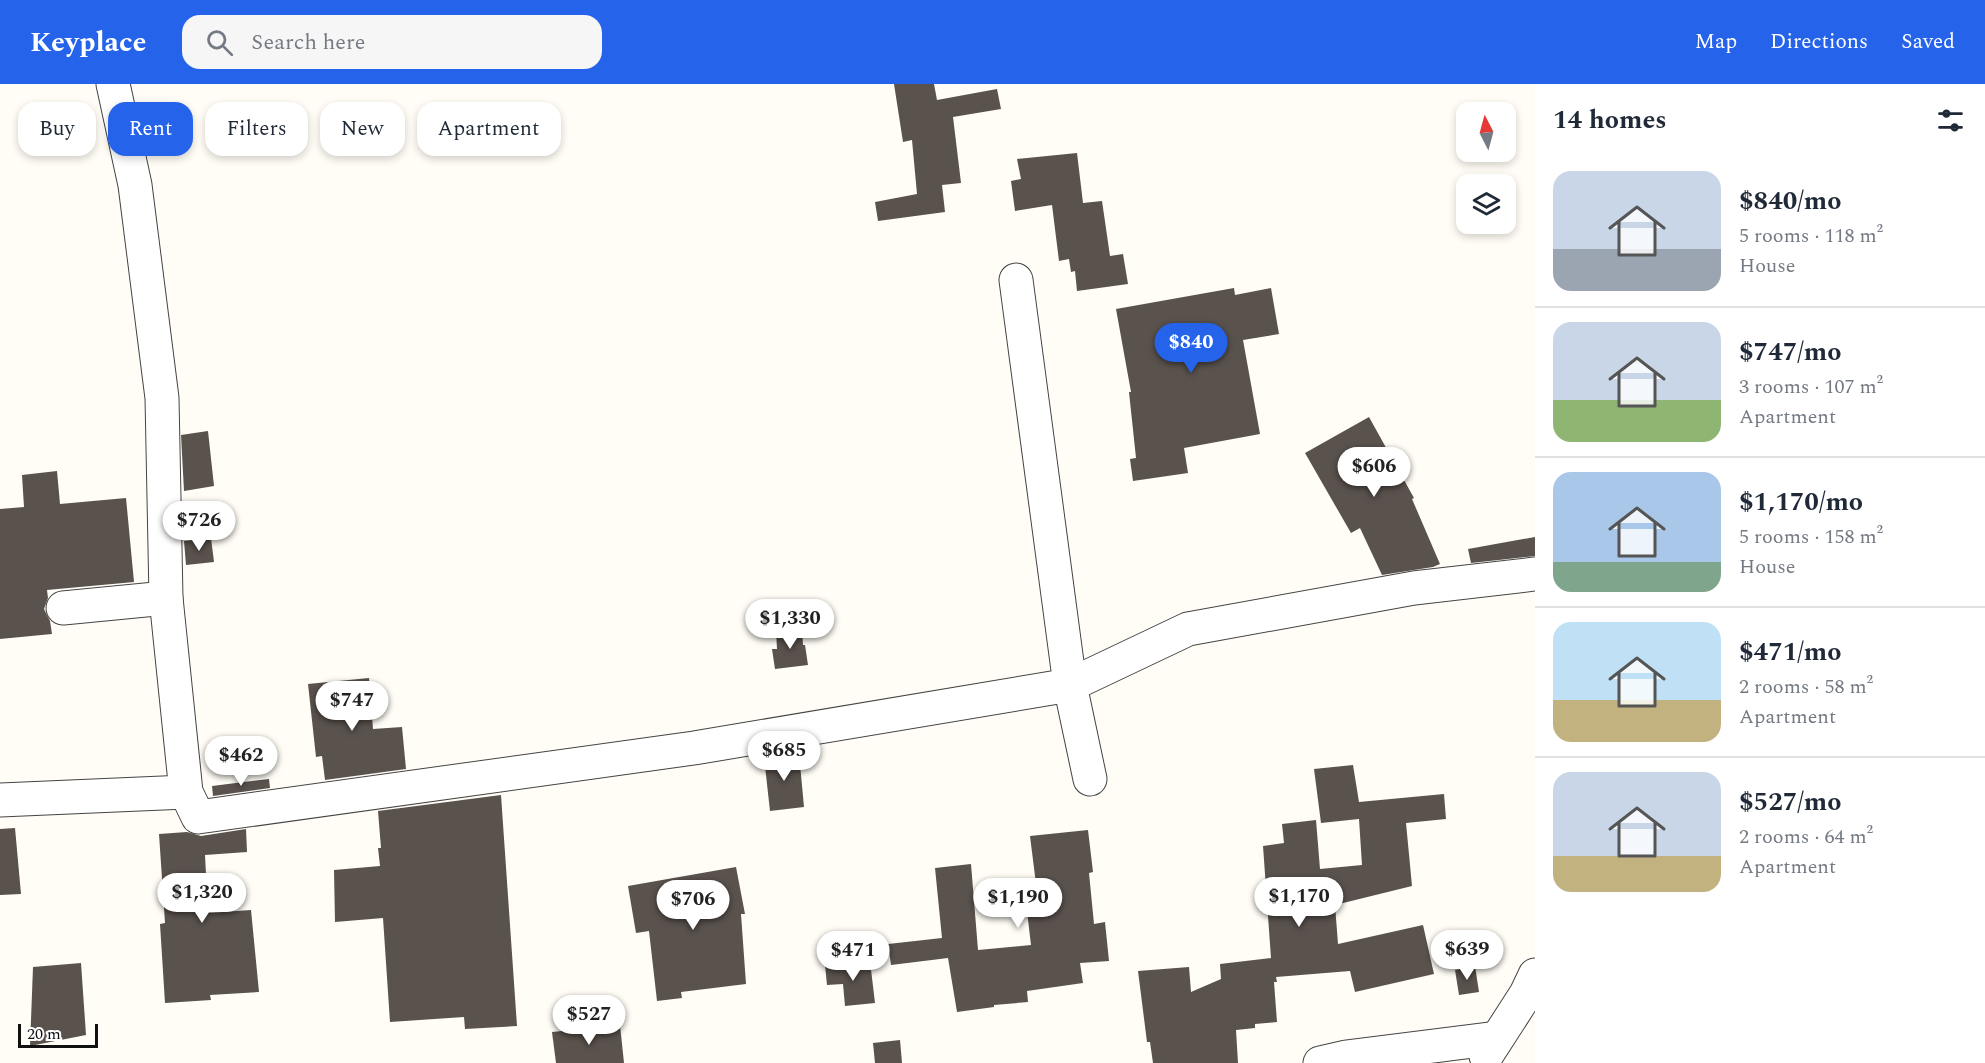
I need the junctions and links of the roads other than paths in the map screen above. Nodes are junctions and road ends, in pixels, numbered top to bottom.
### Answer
1 (113, 84) edge
2 (1016, 280) dead end
3 (1535, 574) edge
4 (166, 598) junction
5 (63, 608) dead end
6 (1070, 685) junction
7 (1090, 779) dead end
8 (186, 792) junction
9 (0, 800) edge
10 (1535, 975) edge
11 (1489, 1051) edge
12 (1320, 1063) edge

1 - 4 street
2 - 6 street
3 - 6 street
4 - 5 street
4 - 8 street
6 - 7 street
6 - 8 street
8 - 9 street
10 - 11 street
11 - 12 street

